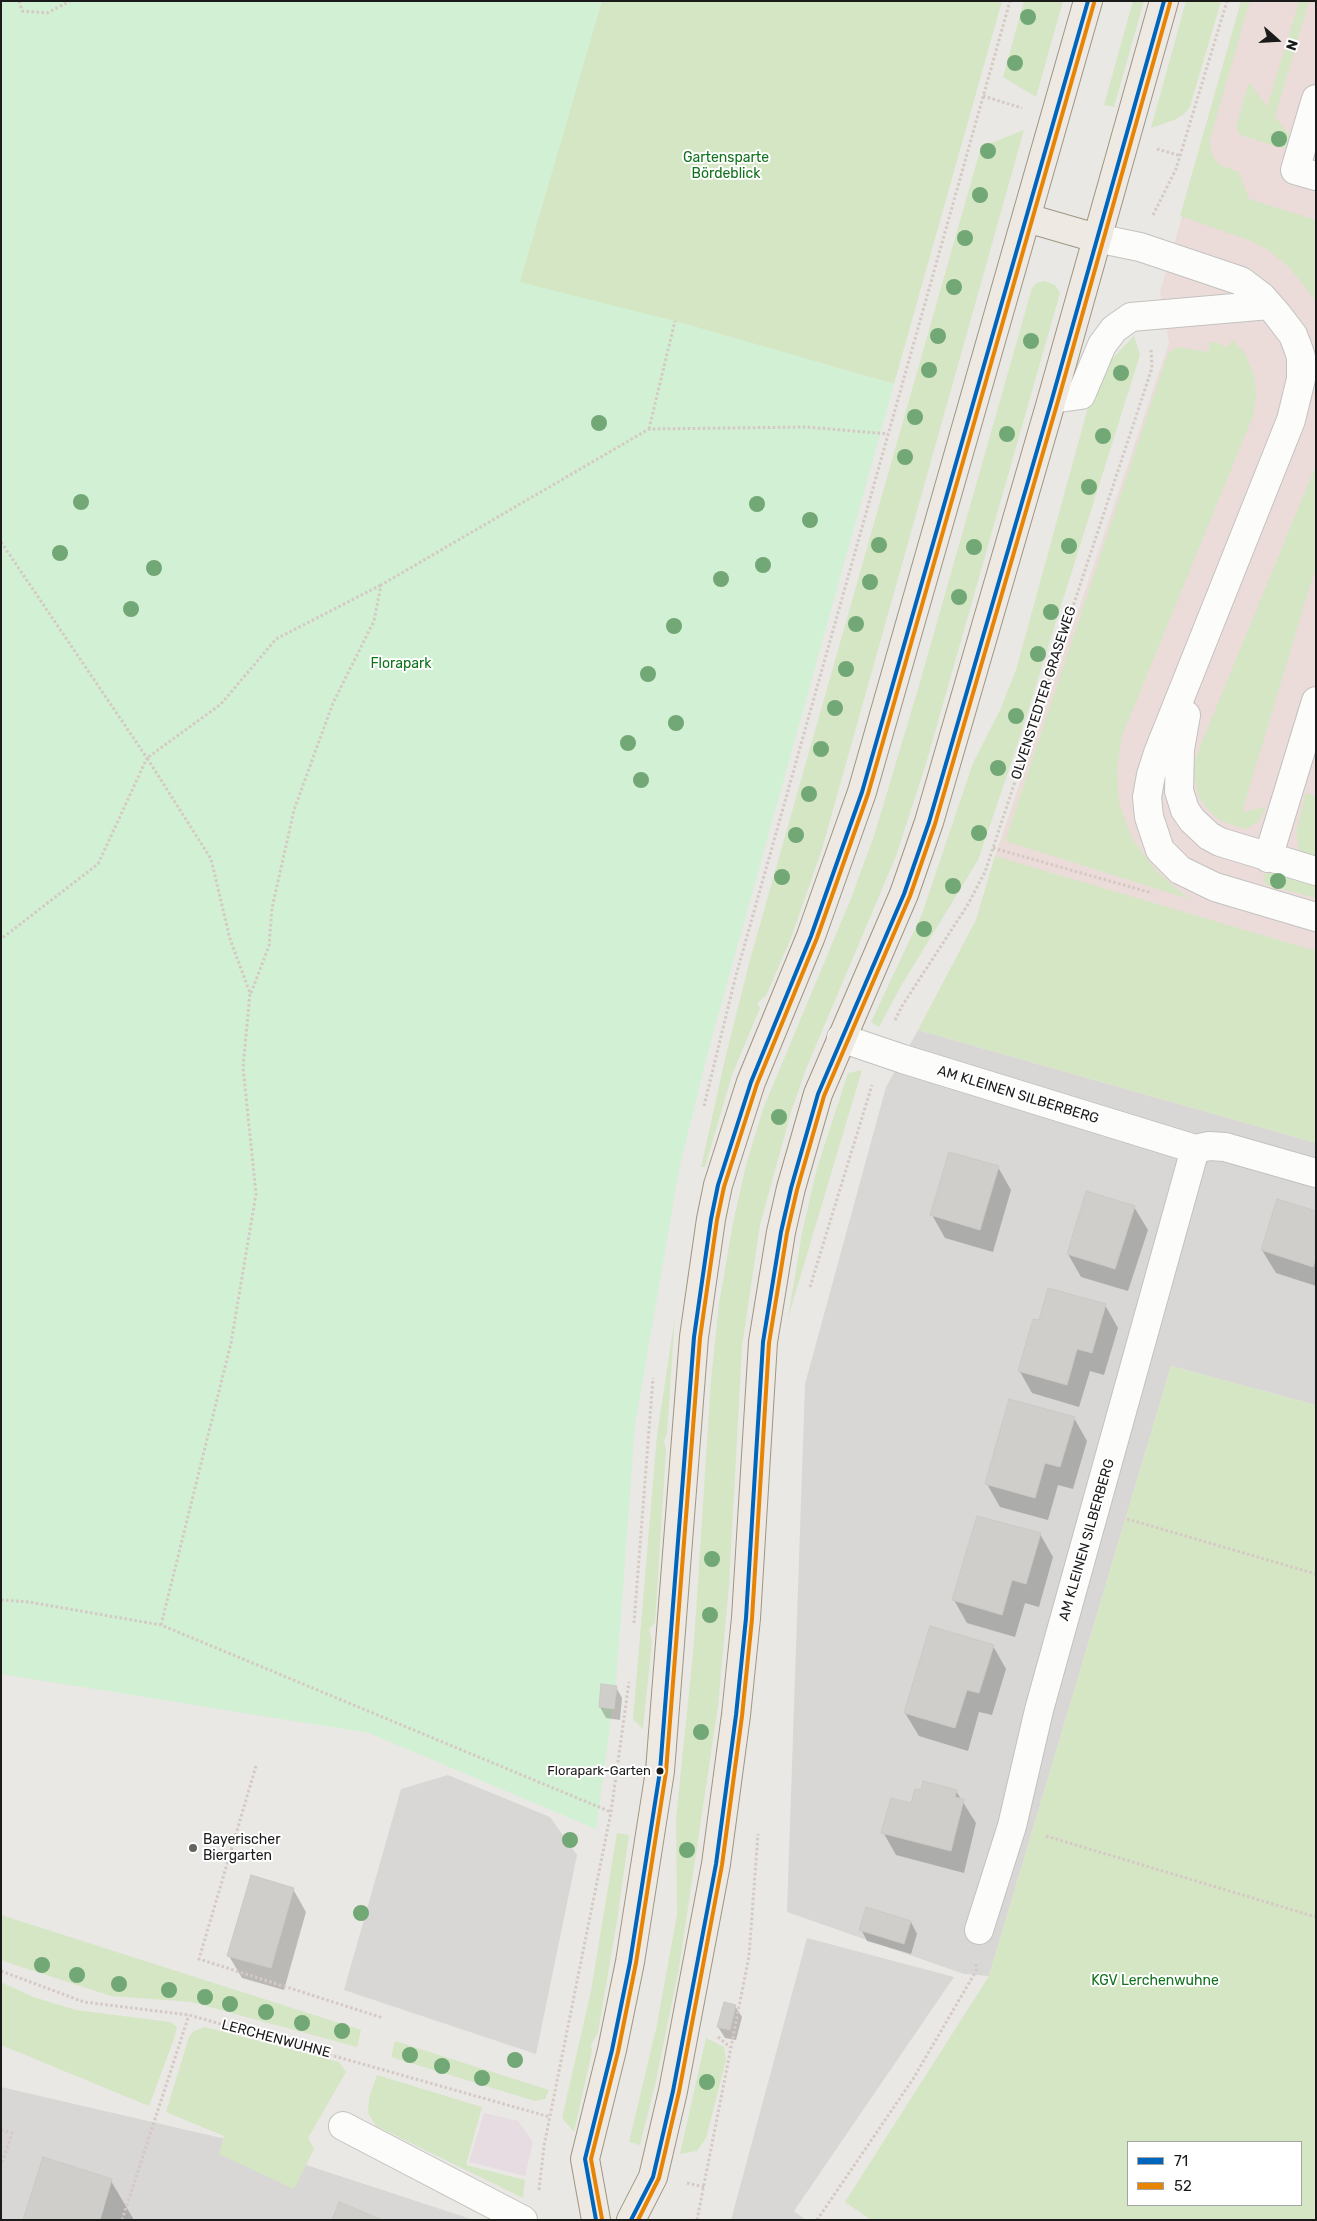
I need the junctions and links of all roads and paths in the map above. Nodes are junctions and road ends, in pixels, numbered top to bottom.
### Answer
1 (20, 1) edge
2 (70, 1) edge
3 (1088, 1) edge
4 (1164, 1) edge
5 (1226, 1) edge
6 (1316, 99) edge
7 (1306, 173) edge
8 (1160, 198) dead end
9 (1027, 218) junction
10 (1096, 238) junction
11 (1269, 305) junction
12 (674, 321) dead end
13 (1147, 340) dead end
14 (1052, 399) junction
15 (649, 429) junction
16 (888, 434) dead end
17 (1, 542) edge
18 (381, 584) junction
19 (1198, 652) junction
20 (1316, 701) edge
21 (148, 758) junction
22 (1268, 858) junction
23 (1316, 871) edge
24 (1316, 917) edge
25 (1, 939) edge
26 (250, 993) junction
27 (893, 1024) dead end
28 (841, 1038) junction
29 (1195, 1149) junction
30 (1316, 1173) edge
31 (1096, 1510) junction
32 (1316, 1574) edge
33 (1, 1600) edge
34 (161, 1625) junction
35 (256, 1766) dead end
36 (611, 1812) dead end
37 (1038, 1834) dead end
38 (1316, 1917) edge
39 (979, 1930) joint
40 (1, 1972) edge
41 (189, 2015) junction
42 (383, 2018) dead end
43 (343, 2126) dead end
44 (1, 2130) edge
45 (1, 2166) edge
46 (539, 2197) dead end
47 (122, 2220) edge
48 (523, 2220) edge
49 (596, 2220) edge
50 (631, 2220) edge
51 (817, 2220) edge

1 - 2 path
3 - 9 main road
4 - 10 main road
5 - 8 path
6 - 7 street
9 - 10 main road
9 - 49 main road
10 - 11 street
10 - 14 main road
11 - 14 street
11 - 19 street
12 - 15 path
13 - 27 path, OLVENSTEDTER GRASEWEG
14 - 28 main road
15 - 16 path
15 - 18 path
17 - 21 path
18 - 21 path
18 - 26 path
19 - 22 street
19 - 24 street
20 - 22 street
21 - 25 path
21 - 26 path
22 - 23 street
26 - 34 path
28 - 29 street, AM KLEINEN SILBERBERG
28 - 50 main road
29 - 30 street, AM KLEINEN SILBERBERG
29 - 31 street, AM KLEINEN SILBERBERG
31 - 32 path
31 - 39 street, AM KLEINEN SILBERBERG
33 - 34 path
34 - 36 path
35 - 42 path
37 - 38 path
39 - 51 path
40 - 41 path, LERCHENWUHNE
41 - 46 path, LERCHENWUHNE
41 - 47 path
43 - 48 street
44 - 45 path

